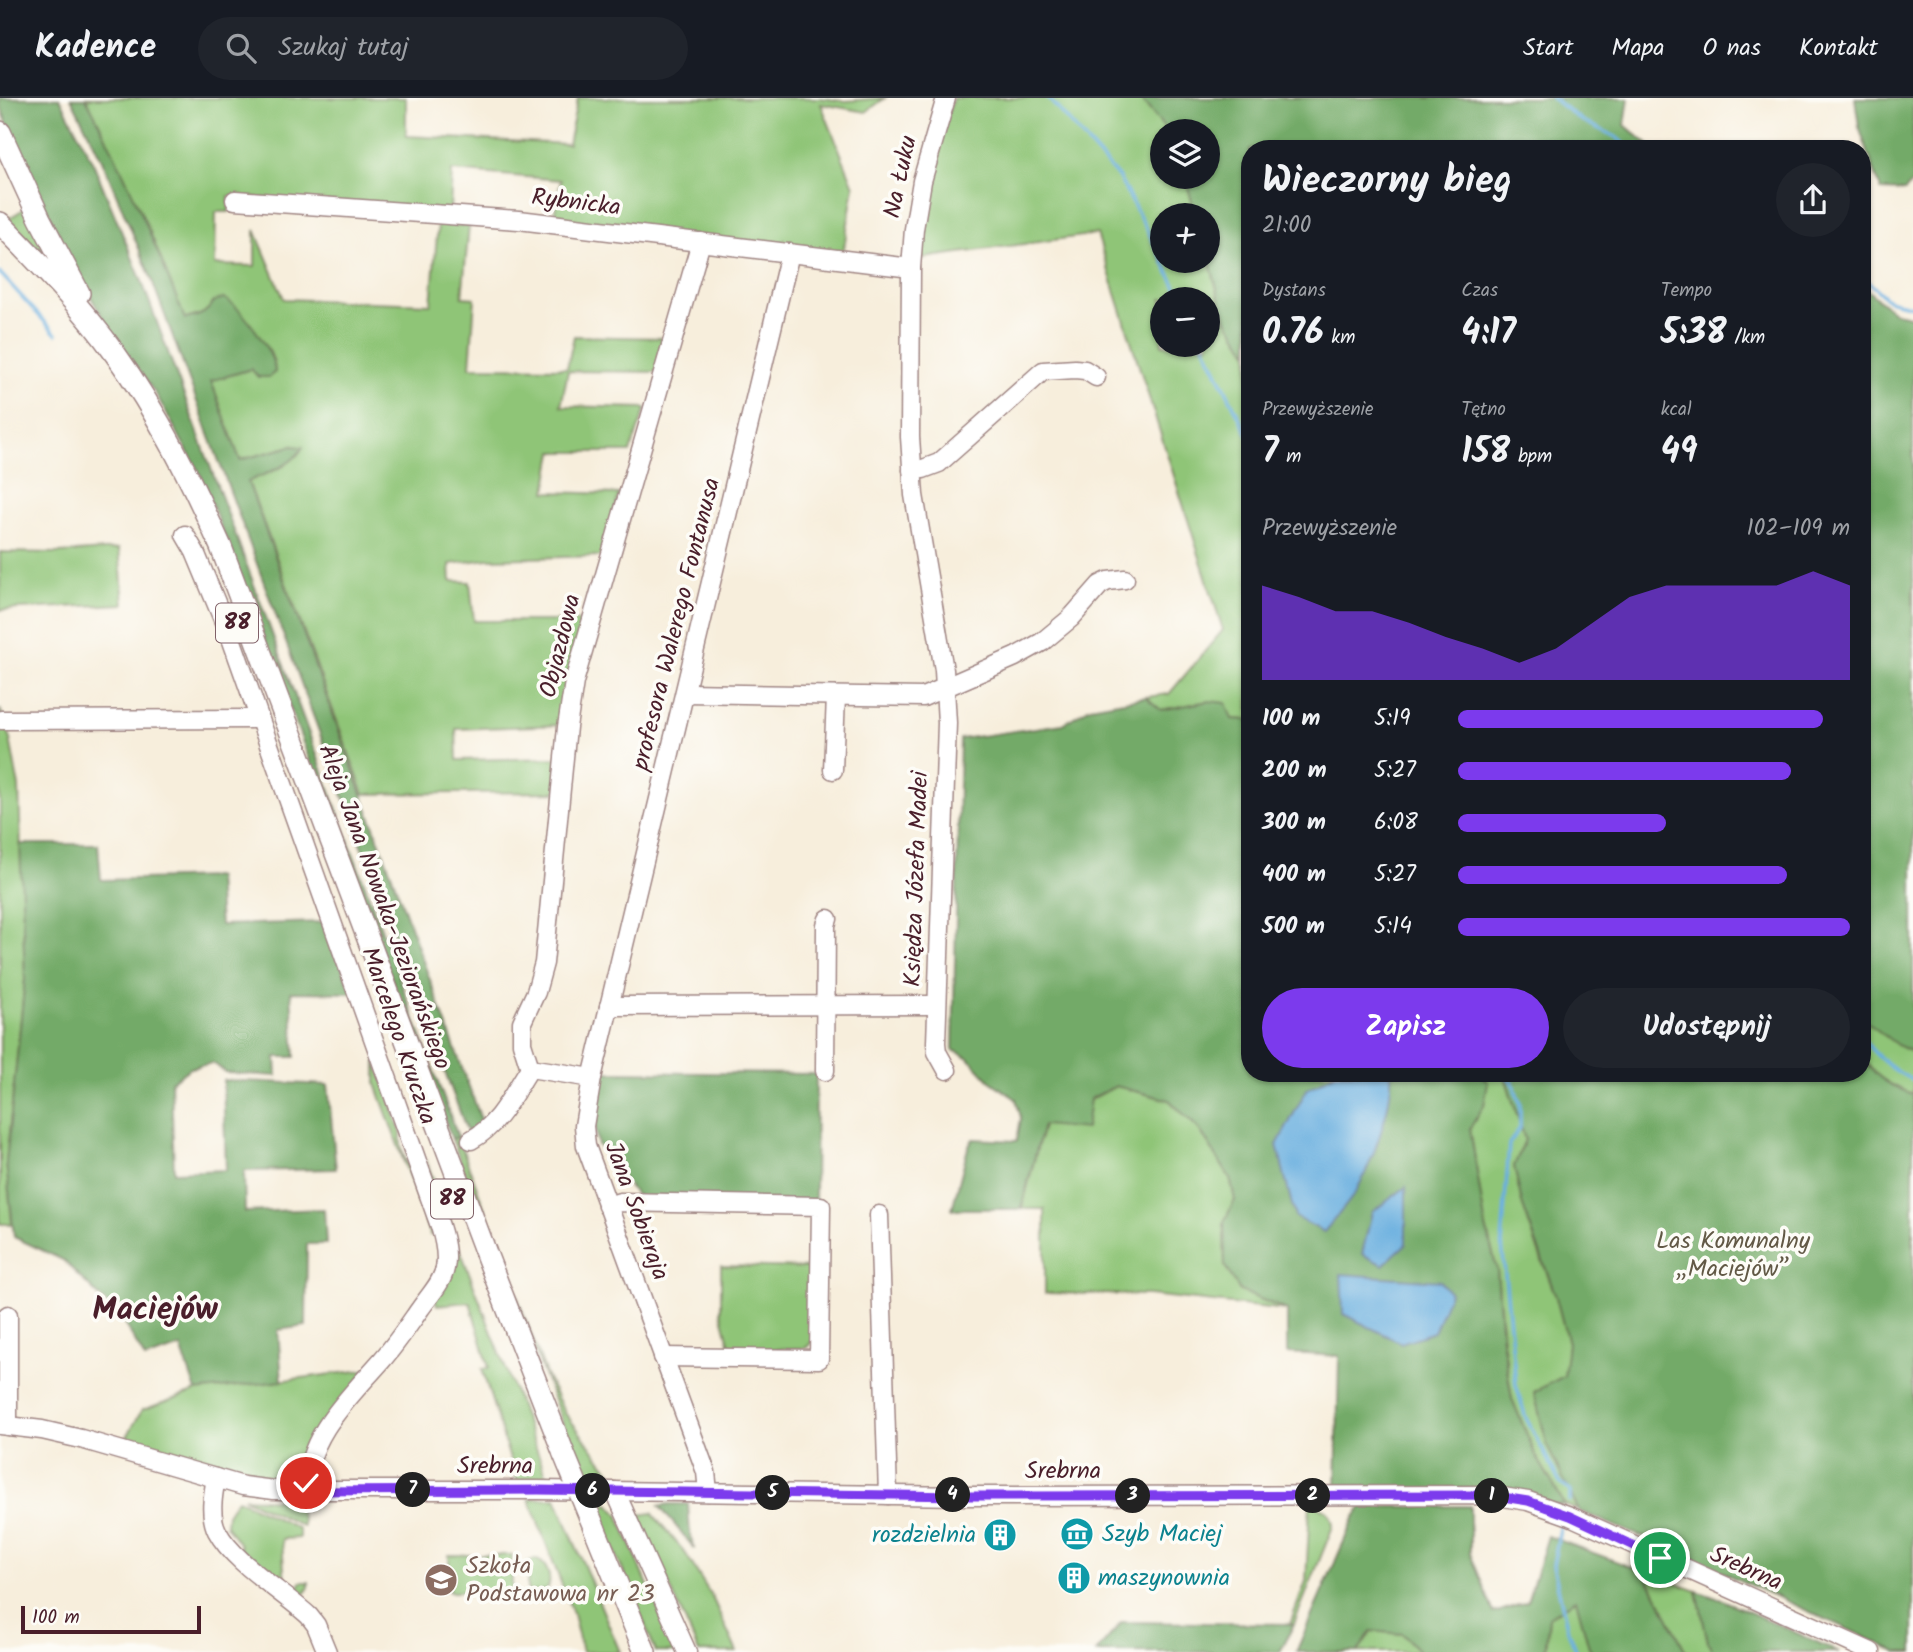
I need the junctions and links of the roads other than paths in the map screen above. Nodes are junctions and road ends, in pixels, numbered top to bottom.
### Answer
1 (946, 98) edge
2 (0, 132) edge
3 (235, 200) dead end
4 (0, 223) edge
5 (0, 240) edge
6 (701, 242) junction
7 (790, 253) junction
8 (911, 268) junction
9 (116, 355) junction
10 (1096, 377) dead end
11 (912, 470) junction
12 (185, 535) dead end
13 (1125, 579) dead end
14 (946, 688) junction
15 (686, 693) junction
16 (835, 696) junction
17 (259, 719) junction
18 (1, 720) edge
19 (833, 771) dead end
20 (828, 919) dead end
21 (936, 1005) junction
22 (609, 1006) junction
23 (825, 1006) junction
24 (530, 1068) junction
25 (947, 1070) dead end
26 (825, 1071) dead end
27 (592, 1078) junction
28 (471, 1140) dead end
29 (607, 1206) junction
30 (880, 1215) dead end
31 (8, 1315) dead end
32 (663, 1357) junction
33 (4, 1425) edge
34 (558, 1457) junction
35 (216, 1478) junction
36 (306, 1491) junction
37 (615, 1491) junction
38 (708, 1492) junction
39 (888, 1495) junction
40 (588, 1530) junction
41 (327, 1652) edge
42 (631, 1652) edge
43 (645, 1652) edge
44 (688, 1652) edge
45 (1871, 1652) edge

1 - 8 street, Na Łuku
2 - 9 main road
3 - 6 street, Rybnicka
4 - 9 main road, Aleja Jana Nowaka-Jeziorańskiego / 88
5 - 34 main road, Aleja Jana Nowaka-Jeziorańskiego / 88
6 - 7 street, Rybnicka
6 - 24 street, Objazdowa
7 - 8 street, Rybnicka
7 - 15 street, profesora Walerego Fontanusa
8 - 11 street, Księdza Józefa Madei
9 - 34 main road, Aleja Jana Nowaka-Jeziorańskiego / 88
10 - 11 street
11 - 14 street, Księdza Józefa Madei
12 - 17 street, Marcelego Kruczka
13 - 14 street
14 - 16 street
14 - 21 street, Księdza Józefa Madei
15 - 16 street
15 - 22 street, profesora Walerego Fontanusa
16 - 19 street
17 - 18 street
17 - 36 street, Marcelego Kruczka
20 - 23 street
21 - 23 street
21 - 25 street, Księdza Józefa Madei
22 - 23 street
22 - 27 street, profesora Walerego Fontanusa
23 - 26 street
24 - 27 street
24 - 28 street
27 - 29 street, Jana Sobieraja
29 - 32 street, Jana Sobieraja
29 - 32 street
30 - 39 street
31 - 33 street
32 - 38 street, Jana Sobieraja
33 - 35 street, Srebrna
34 - 40 main road, Aleja Jana Nowaka-Jeziorańskiego / 88, bridge
35 - 36 street, Srebrna
35 - 41 street
36 - 37 street, Srebrna
37 - 38 street, Srebrna
37 - 44 street
38 - 39 street, Srebrna
39 - 45 street, Srebrna
40 - 42 main road, Aleja Jana Nowaka-Jeziorańskiego / 88
40 - 43 main road, Aleja Jana Nowaka-Jeziorańskiego / 88

